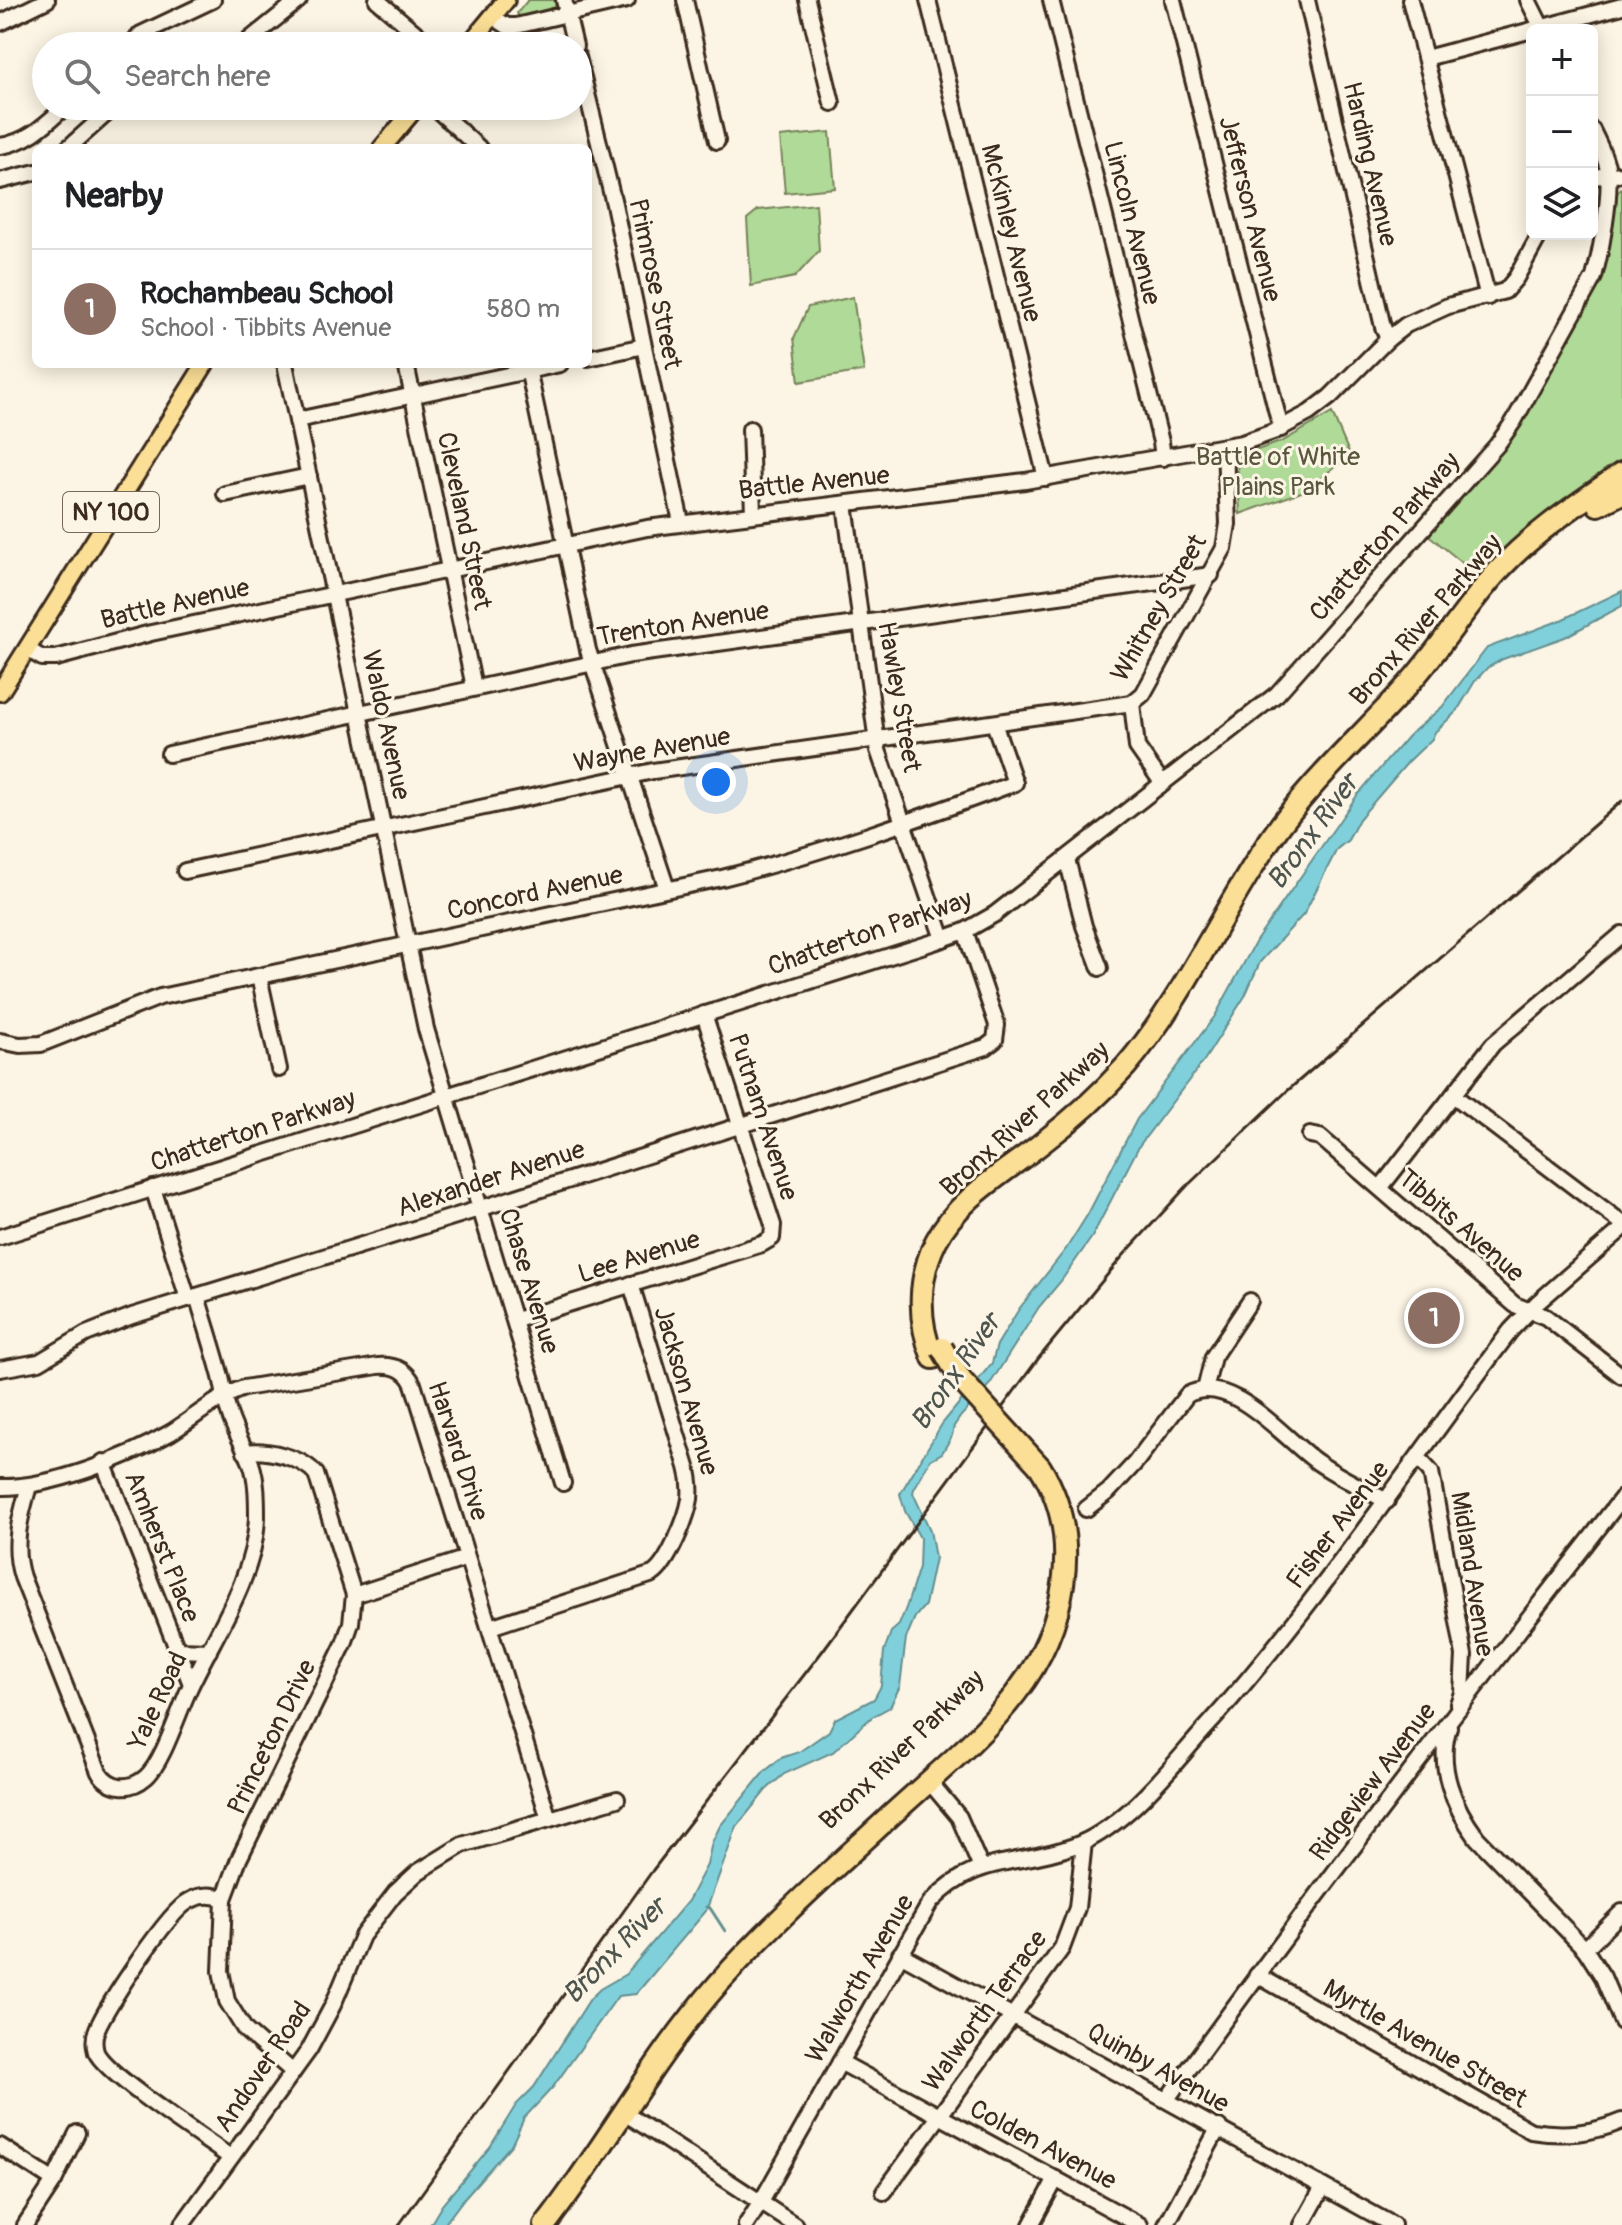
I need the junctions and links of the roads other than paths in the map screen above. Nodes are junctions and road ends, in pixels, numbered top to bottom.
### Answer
1 (47, 0) edge
2 (213, 0) edge
3 (299, 0) edge
4 (377, 0) edge
5 (506, 0) edge
6 (627, 0) edge
7 (685, 0) edge
8 (807, 0) edge
9 (928, 0) edge
10 (1051, 0) edge
11 (1173, 0) edge
12 (1307, 0) edge
13 (1410, 0) edge
14 (1528, 0) edge
15 (1622, 6) edge
16 (566, 8) edge
17 (492, 16) junction
18 (0, 23) edge
19 (1536, 24) edge
20 (1556, 24) edge
21 (145, 32) edge
22 (259, 32) edge
23 (415, 32) edge
24 (479, 32) edge
25 (572, 32) edge
26 (1526, 32) edge
27 (1426, 58) junction
28 (832, 103) dead end
29 (592, 114) edge
30 (50, 120) edge
31 (99, 120) edge
32 (405, 120) edge
33 (448, 120) edge
34 (717, 141) dead end
35 (1598, 142) edge
36 (72, 144) edge
37 (385, 144) edge
38 (475, 144) edge
39 (0, 146) edge
40 (32, 173) edge
41 (1615, 174) edge
42 (0, 181) edge
43 (1537, 240) edge
44 (1488, 297) junction
45 (1388, 339) junction
46 (644, 346) junction
47 (592, 357) edge
48 (203, 368) edge
49 (286, 368) edge
50 (407, 368) edge
51 (524, 368) edge
52 (528, 368) edge
53 (412, 395) junction
54 (297, 420) junction
55 (750, 429) dead end
56 (1281, 429) junction
57 (1225, 448) junction
58 (1163, 458) junction
59 (1622, 473) edge
60 (309, 476) junction
61 (1046, 478) junction
62 (1622, 491) edge
63 (225, 494) dead end
64 (845, 504) junction
65 (753, 513) junction
66 (681, 522) junction
67 (565, 545) junction
68 (450, 568) junction
69 (1211, 575) junction
70 (334, 593) junction
71 (861, 622) junction
72 (27, 649) junction
73 (592, 663) junction
74 (474, 687) junction
75 (0, 692) edge
76 (1132, 703) junction
77 (359, 712) junction
78 (994, 723) junction
79 (877, 740) junction
80 (169, 754) dead end
81 (629, 775) junction
82 (1163, 784) junction
83 (902, 825) junction
84 (384, 828) junction
85 (1067, 859) junction
86 (185, 871) dead end
87 (667, 889) junction
88 (965, 931) junction
89 (1622, 934) edge
90 (943, 939) junction
91 (408, 944) junction
92 (1100, 968) dead end
93 (259, 976) junction
94 (704, 1014) junction
95 (0, 1041) edge
96 (279, 1069) dead end
97 (447, 1095) junction
98 (1453, 1095) junction
99 (741, 1125) junction
100 (1310, 1135) dead end
101 (1381, 1187) junction
102 (153, 1188) junction
103 (482, 1208) junction
104 (1622, 1223) edge
105 (1622, 1229) edge
106 (773, 1236) joint
107 (0, 1237) edge
108 (631, 1284) junction
109 (192, 1297) junction
110 (1250, 1301) dead end
111 (1529, 1311) junction
112 (516, 1320) junction
113 (938, 1353) junction
114 (0, 1369) edge
115 (1622, 1376) edge
116 (1205, 1390) junction
117 (225, 1397) junction
118 (245, 1452) junction
119 (1418, 1458) junction
120 (103, 1462) junction
121 (1036, 1471) junction
122 (563, 1483) dead end
123 (29, 1486) junction
124 (0, 1487) edge
125 (1622, 1498) edge
126 (1387, 1501) junction
127 (1086, 1509) dead end
128 (467, 1558) junction
129 (354, 1595) junction
130 (490, 1627) junction
131 (177, 1650) junction
132 (209, 1651) junction
133 (191, 1684) junction
134 (1453, 1716) junction
135 (928, 1780) junction
136 (617, 1799) dead end
137 (549, 1819) junction
138 (1084, 1842) junction
139 (981, 1868) junction
140 (224, 1899) junction
141 (1622, 1912) edge
142 (1585, 1949) junction
143 (900, 1954) junction
144 (1257, 1975) junction
145 (1012, 2015) junction
146 (1622, 2022) edge
147 (840, 2062) junction
148 (293, 2072) junction
149 (1167, 2099) junction
150 (618, 2109) junction
151 (939, 2116) junction
152 (1622, 2121) edge
153 (1219, 2127) junction
154 (77, 2133) dead end
155 (0, 2146) edge
156 (230, 2157) junction
157 (1056, 2179) junction
158 (54, 2181) junction
159 (1323, 2187) junction
160 (884, 2192) dead end
161 (761, 2202) junction
162 (25, 2225) edge
163 (182, 2225) edge
164 (530, 2225) edge
165 (545, 2225) edge
166 (746, 2225) edge
167 (795, 2225) edge
168 (1031, 2225) edge
169 (1140, 2225) edge
170 (1166, 2225) edge
171 (1302, 2225) edge
172 (1393, 2225) edge

1 - 18 street
2 - 21 street
3 - 22 street
4 - 23 street
5 - 17 main road
6 - 16 street
7 - 34 street
8 - 28 street
9 - 61 street, McKinley Avenue
10 - 58 street, Lincoln Avenue
11 - 56 street, Jefferson Avenue
12 - 45 street, Harding Avenue
13 - 27 street
14 - 19 street
15 - 20 street
16 - 17 street
16 - 25 street
17 - 24 main road
26 - 27 street
27 - 44 street
29 - 46 street, Primrose Street
30 - 39 street
31 - 36 street
32 - 37 main road
33 - 38 street
35 - 41 street
40 - 42 street
41 - 82 street, Chatterton Parkway
43 - 44 street, Battle Avenue
44 - 45 street, Battle Avenue
45 - 56 street, Battle Avenue
46 - 47 street
46 - 66 street, Primrose Street
48 - 72 main road, NY 100
49 - 54 street, Waldo Avenue
50 - 53 street, Cleveland Street
51 - 53 street
52 - 67 street
53 - 54 street
53 - 68 street, Cleveland Street
54 - 60 street, Waldo Avenue
55 - 65 street
56 - 57 street, Battle Avenue
57 - 58 street, Battle Avenue
57 - 69 street, Whitney Street
58 - 61 street, Battle Avenue
59 - 113 highway, Bronx River Parkway
60 - 63 street
60 - 70 street, Waldo Avenue
61 - 64 street, Battle Avenue
62 - 113 highway, Bronx River Parkway
64 - 65 street, Battle Avenue
64 - 71 street, Hawley Street
65 - 66 street, Battle Avenue
66 - 67 street, Battle Avenue
67 - 68 street, Battle Avenue
67 - 73 street
68 - 70 street, Battle Avenue
68 - 74 street, Cleveland Street
69 - 71 street, Trenton Avenue
69 - 76 street, Whitney Street
70 - 72 street, Battle Avenue
70 - 77 street, Waldo Avenue
71 - 73 street, Trenton Avenue
71 - 79 street, Hawley Street
72 - 75 main road, NY 100
73 - 74 street, Trenton Avenue
73 - 81 street
74 - 77 street, Trenton Avenue
76 - 78 street, Wayne Avenue
76 - 82 street, Whitney Street
77 - 80 street, Trenton Avenue
77 - 84 street, Waldo Avenue
78 - 79 street, Wayne Avenue
78 - 83 street, Concord Avenue
79 - 81 street, Wayne Avenue
79 - 83 street, Hawley Street
81 - 84 street, Wayne Avenue
81 - 87 street
82 - 85 street, Chatterton Parkway
83 - 87 street, Concord Avenue
83 - 90 street, Hawley Street
84 - 86 street, Wayne Avenue
84 - 91 street, Waldo Avenue
85 - 88 street, Chatterton Parkway
85 - 92 street
87 - 91 street, Concord Avenue
88 - 90 street, Chatterton Parkway
88 - 99 street, Alexander Avenue
89 - 98 street
90 - 94 street, Chatterton Parkway
91 - 93 street, Concord Avenue
91 - 97 street, Waldo Avenue
93 - 95 street, Concord Avenue
93 - 96 street
94 - 97 street, Chatterton Parkway
94 - 99 street, Putnam Avenue
97 - 102 street, Chatterton Parkway
97 - 103 street, Chase Avenue
98 - 101 street
98 - 104 street
99 - 103 street, Alexander Avenue
99 - 106 street, Putnam Avenue
100 - 101 street, Tibbits Avenue
101 - 111 street, Tibbits Avenue
102 - 107 street, Chatterton Parkway
102 - 109 street, Yale Road
103 - 109 street, Alexander Avenue
103 - 112 street, Chase Avenue
105 - 111 street, Fisher Avenue
106 - 108 street, Lee Avenue
108 - 112 street, Lee Avenue
108 - 130 street, Jackson Avenue
109 - 114 street, Alexander Avenue
109 - 117 street, Yale Road
110 - 116 street
111 - 115 street, Tibbits Avenue
111 - 119 street, Fisher Avenue
112 - 122 street, Chase Avenue
113 - 121 highway, Bronx River Parkway, bridge
116 - 126 street
116 - 127 street
117 - 118 street, Yale Road
117 - 120 street, Harvard Drive
117 - 128 street, Harvard Drive
118 - 129 street, Princeton Drive
118 - 132 street, Yale Road
119 - 126 street, Fisher Avenue
119 - 134 street, Midland Avenue
120 - 123 street, Harvard Drive
120 - 131 street, Amherst Place
121 - 135 highway, Bronx River Parkway
121 - 150 highway, Bronx River Parkway
123 - 124 street, Harvard Drive
123 - 133 street, Yale Road
125 - 134 street, Ridgeview Avenue
126 - 138 street, Fisher Avenue
128 - 129 street
128 - 130 street, Harvard Drive
129 - 140 street, Princeton Drive
130 - 137 street, Harvard Drive
131 - 132 street, Amherst Place
131 - 133 street, Amherst Place
132 - 133 street, Yale Road
134 - 142 street, Midland Avenue
134 - 144 street, Ridgeview Avenue
135 - 139 street
135 - 150 highway, Bronx River Parkway
136 - 137 street, Andover Road
137 - 148 street, Andover Road
138 - 139 street, Walworth Avenue
138 - 145 street, Walworth Terrace
139 - 143 street, Walworth Avenue
140 - 148 street, Princeton Drive
140 - 156 street
141 - 142 street
142 - 146 street, Midland Avenue
143 - 145 street, Quinby Avenue
143 - 147 street, Walworth Avenue
144 - 149 street, Ridgeview Avenue
144 - 152 street, Myrtle Avenue Street
145 - 149 street, Quinby Avenue
145 - 151 street, Walworth Terrace
147 - 151 street, Colden Avenue
147 - 161 street, Walworth Avenue
148 - 156 street, Andover Road
149 - 153 street, Quinby Avenue
150 - 161 street
150 - 164 highway, Bronx River Parkway
150 - 165 highway, Bronx River Parkway
151 - 157 street, Colden Avenue
151 - 160 street, Walworth Terrace
153 - 159 street, Quinby Avenue
153 - 170 street
154 - 158 street
155 - 158 street
156 - 163 street, Andover Road
157 - 168 street
157 - 169 street, Colden Avenue
158 - 162 street
159 - 171 street
159 - 172 street, Quinby Avenue
161 - 166 street, Walworth Avenue
161 - 167 street

